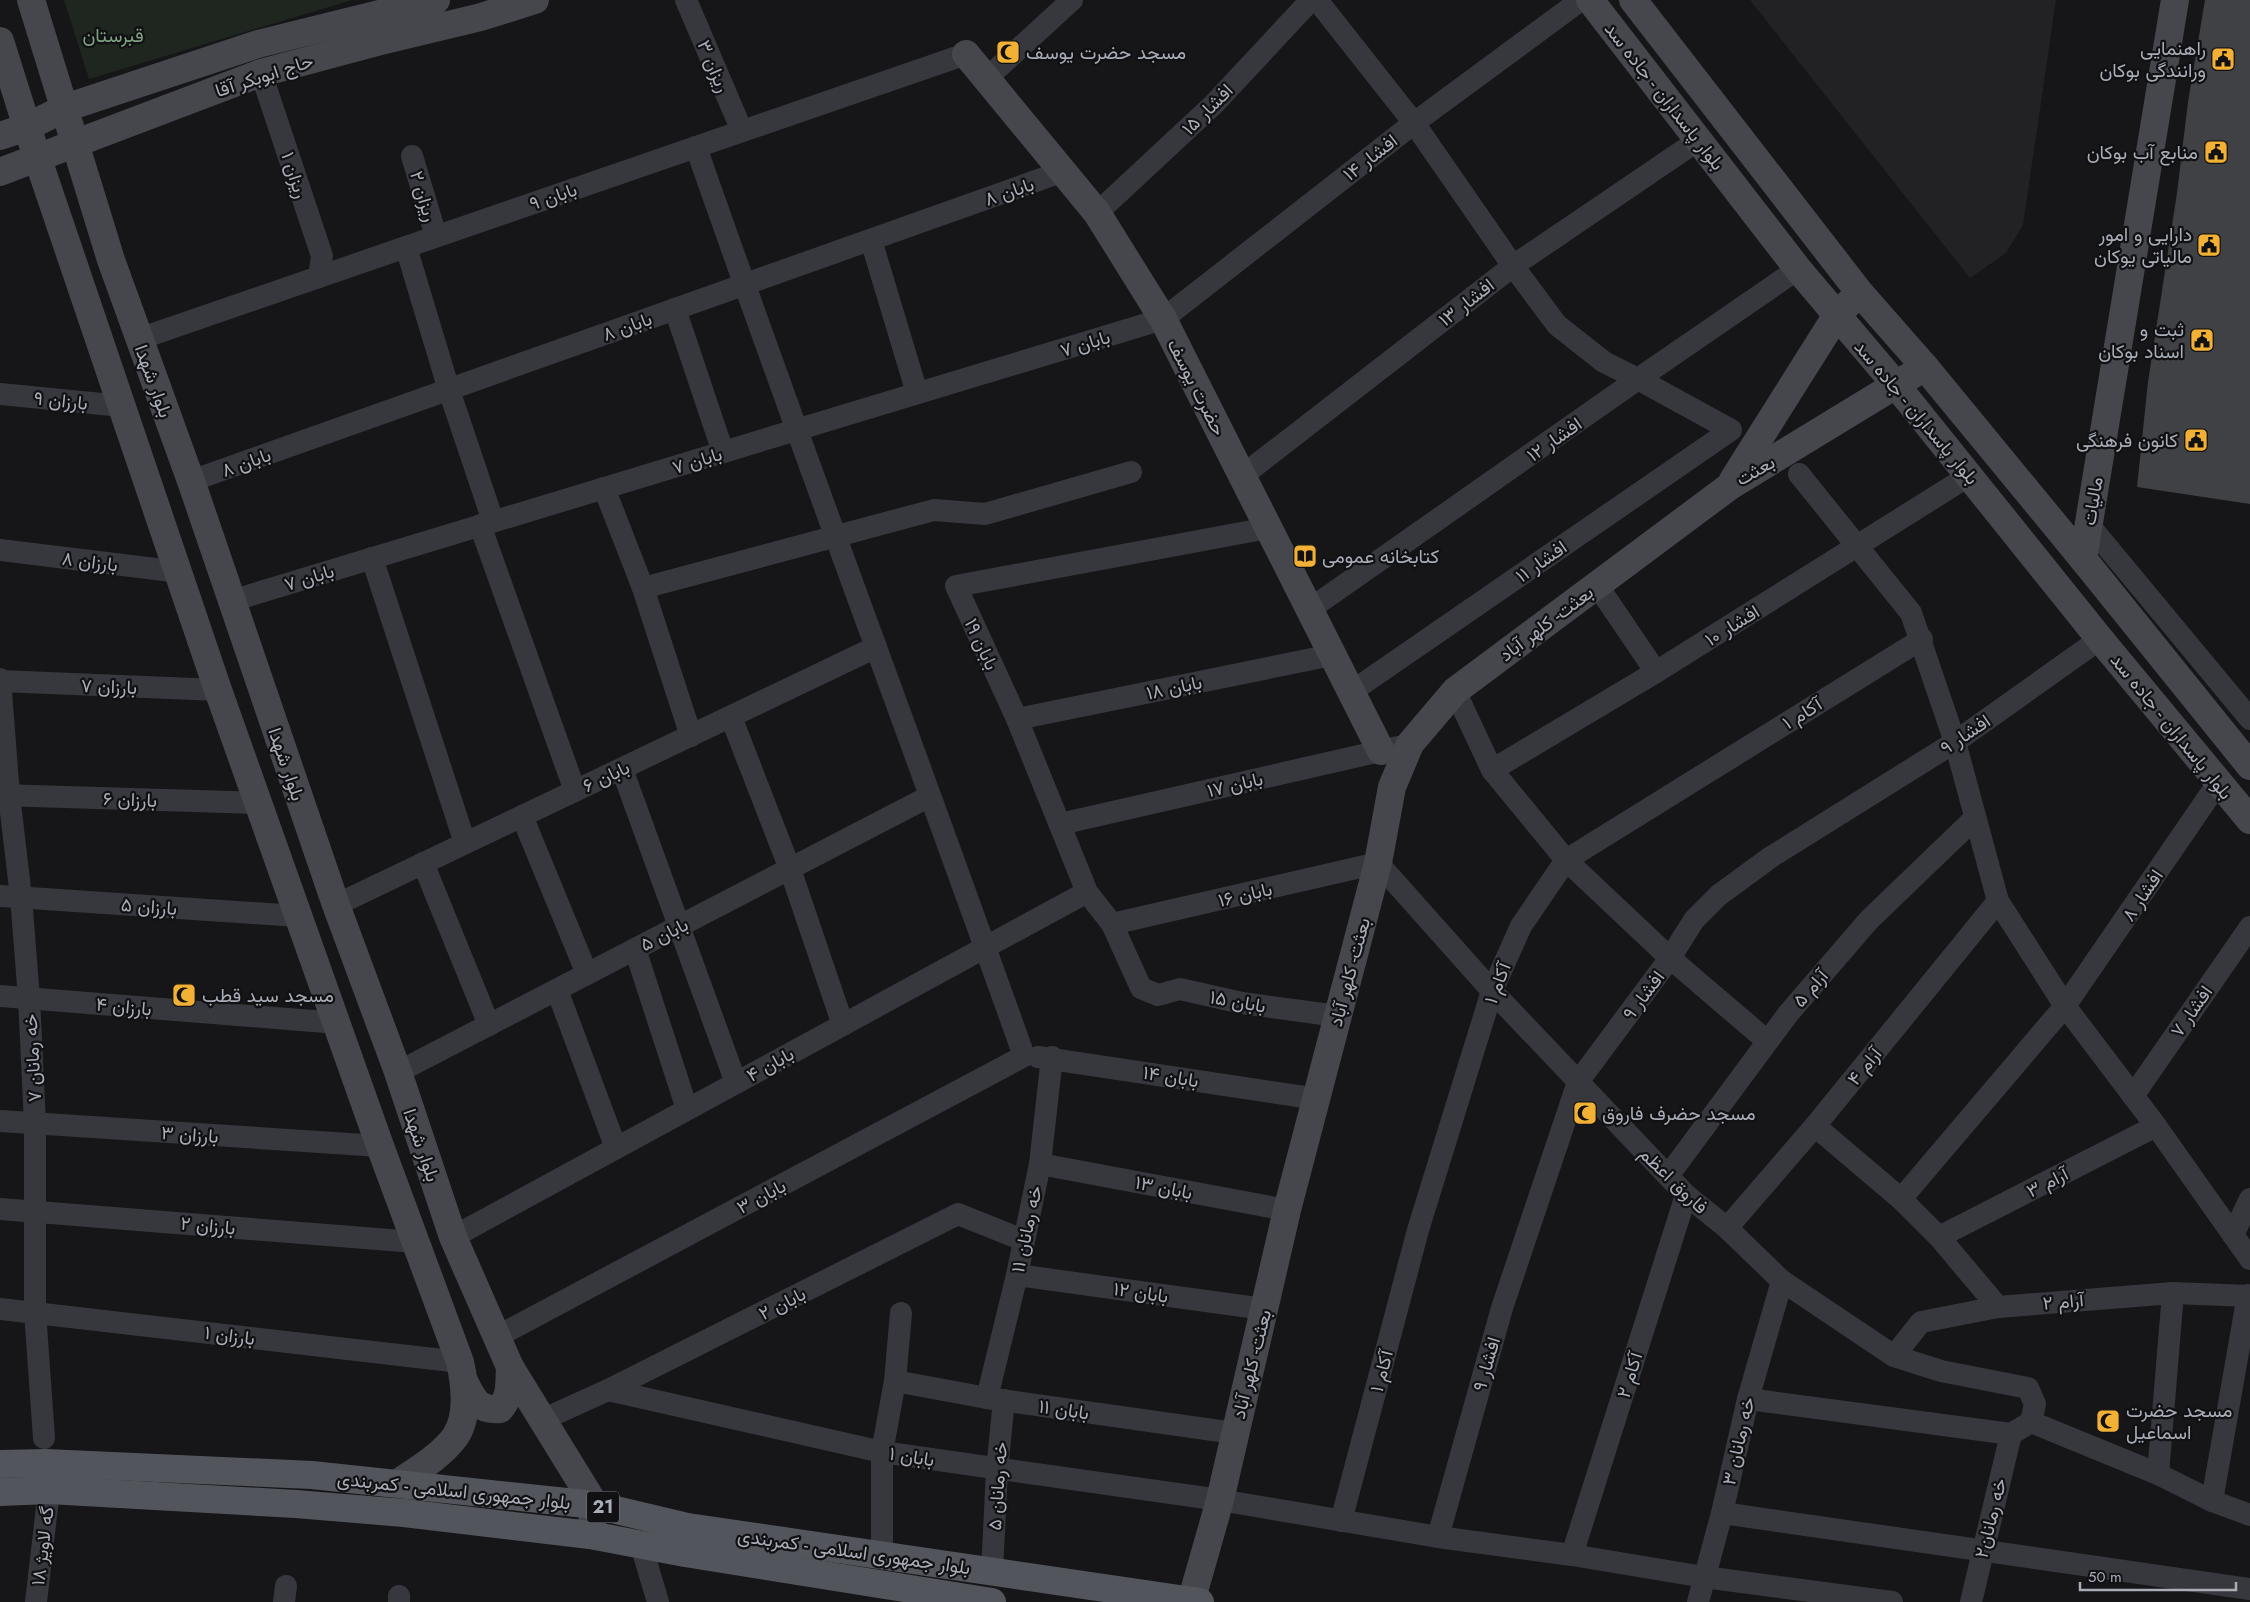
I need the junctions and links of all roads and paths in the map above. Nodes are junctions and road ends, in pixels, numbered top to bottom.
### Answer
1 (31, 0) edge
2 (436, 0) edge
3 (535, 0) edge
4 (686, 0) edge
5 (1072, 0) edge
6 (1312, 0) edge
7 (1317, 0) edge
8 (1581, 0) edge
9 (1590, 0) edge
10 (1633, 0) edge
11 (2175, 0) edge
12 (0, 41) edge
13 (966, 54) joint
14 (261, 73) junction
15 (986, 78) junction
16 (65, 108) junction
17 (1414, 123) junction
18 (27, 127) junction
19 (742, 131) junction
20 (0, 136) edge
21 (1700, 139) junction
22 (75, 142) junction
23 (696, 147) junction
24 (412, 156) dead end
25 (38, 158) junction
26 (1064, 171) junction
27 (0, 172) edge
28 (1097, 213) junction
29 (436, 236) junction
30 (871, 240) junction
31 (406, 247) junction
32 (1513, 266) junction
33 (1798, 269) junction
34 (319, 277) junction
35 (744, 285) junction
36 (1860, 293) junction
37 (675, 309) junction
38 (1837, 315) junction
39 (1163, 319) junction
40 (139, 339) junction
41 (1925, 367) junction
42 (1638, 379) junction
43 (1896, 385) junction
44 (449, 390) junction
45 (917, 393) junction
46 (0, 394) edge
47 (122, 406) junction
48 (795, 430) junction
49 (722, 452) junction
50 (1131, 472) dead end
51 (1799, 474) dead end
52 (1242, 476) junction
53 (1970, 476) junction
54 (191, 481) junction
55 (1730, 486) junction
56 (604, 488) junction
57 (487, 523) junction
58 (2089, 525) junction
59 (1268, 528) junction
60 (837, 538) junction
61 (1857, 548) junction
62 (0, 550) edge
63 (372, 558) junction
64 (2083, 559) junction
65 (180, 572) junction
66 (1596, 585) junction
67 (643, 588) junction
68 (231, 601) junction
69 (1310, 609) junction
70 (2100, 639) junction
71 (1922, 640) junction
72 (876, 647) junction
73 (1332, 655) junction
74 (1656, 672) junction
75 (0, 681) edge
76 (218, 690) junction
77 (1455, 691) junction
78 (1352, 692) junction
79 (731, 717) junction
80 (1017, 719) junction
81 (2250, 720) edge
82 (691, 736) junction
83 (1955, 742) junction
84 (1410, 744) junction
85 (1381, 751) junction
86 (2250, 766) edge
87 (622, 769) junction
88 (1492, 770) junction
89 (2218, 783) junction
90 (575, 791) junction
91 (4, 795) edge
92 (930, 796) junction
93 (260, 803) junction
94 (522, 816) junction
95 (1974, 818) junction
96 (2250, 820) edge
97 (1060, 824) junction
98 (465, 843) junction
99 (1566, 860) junction
100 (423, 863) junction
101 (1378, 863) junction
102 (790, 869) junction
103 (1087, 892) junction
104 (11, 897) edge
105 (1998, 901) junction
106 (336, 905) junction
107 (298, 916) junction
108 (1112, 924) junction
109 (680, 926) junction
110 (2250, 927) edge
111 (985, 947) junction
112 (635, 949) junction
113 (1670, 958) junction
114 (587, 974) junction
115 (1141, 988) joint
116 (557, 990) junction
117 (1492, 991) junction
118 (0, 996) edge
119 (30, 998) junction
120 (2066, 1006) junction
121 (1338, 1016) junction
122 (338, 1023) junction
123 (489, 1025) junction
124 (843, 1025) junction
125 (1767, 1041) junction
126 (1024, 1056) junction
127 (1052, 1058) junction
128 (398, 1072) junction
129 (1578, 1082) junction
130 (736, 1083) junction
131 (2133, 1096) junction
132 (1318, 1099) junction
133 (688, 1109) junction
134 (0, 1121) edge
135 (35, 1124) junction
136 (1815, 1126) junction
137 (2156, 1126) junction
138 (380, 1146) junction
139 (616, 1148) junction
140 (1040, 1164) junction
141 (1668, 1176) junction
142 (1686, 1195) junction
143 (1901, 1199) junction
144 (2250, 1199) edge
145 (0, 1209) edge
146 (1287, 1210) junction
147 (35, 1211) junction
148 (1726, 1228) junction
149 (2233, 1235) junction
150 (453, 1237) junction
151 (1938, 1237) junction
152 (1023, 1240) junction
153 (415, 1242) junction
154 (2250, 1259) edge
155 (1017, 1275) junction
156 (1782, 1281) junction
157 (2173, 1293) junction
158 (2249, 1296) edge
159 (1998, 1307) junction
160 (0, 1309) edge
161 (1264, 1309) junction
162 (35, 1312) junction
163 (901, 1313) dead end
164 (498, 1336) junction
165 (1894, 1356) junction
166 (510, 1367) junction
167 (462, 1373) junction
168 (895, 1381) junction
169 (608, 1390) junction
170 (1748, 1398) junction
171 (996, 1399) junction
172 (542, 1420) junction
173 (2031, 1422) junction
174 (1234, 1433) junction
175 (2011, 1434) junction
176 (44, 1438) dead end
177 (882, 1452) junction
178 (0, 1464) edge
179 (997, 1470) junction
180 (2158, 1474) junction
181 (398, 1483) junction
182 (49, 1490) junction
183 (0, 1492) edge
184 (1220, 1500) junction
185 (2212, 1501) junction
186 (595, 1505) junction
187 (1722, 1512) junction
188 (2250, 1515) edge
189 (1341, 1521) junction
190 (590, 1535) junction
191 (1438, 1537) junction
192 (687, 1540) junction
193 (640, 1545) junction
194 (1982, 1550) junction
195 (882, 1555) junction
196 (1572, 1555) junction
197 (992, 1572) junction
198 (1704, 1577) junction
199 (2250, 1589) edge
200 (1194, 1601) edge
201 (36, 1602) edge
202 (658, 1602) edge
203 (992, 1602) edge
204 (1698, 1602) edge
205 (1892, 1602) edge
206 (1970, 1602) edge

1 - 16 main road, بلوار شهدا
2 - 16 main road, حاج ابوبکر آقا
3 - 14 main road, حاج ابوبکر آقا
4 - 19 street, ۳ ریزان
5 - 15 street
6 - 28 street, افشار ۱۵
7 - 17 street
8 - 17 street, افشار ۱۴
9 - 21 main road, بلوار پاسداران - جاده سد
10 - 36 main road, بلوار پاسداران - جاده سد
11 - 58 main road, مالیات
12 - 18 main road, بلوار شهدا
13 - 15 main road, حضرت یوسف
13 - 19 street, بابان ۹
14 - 22 main road, حاج ابوبکر آقا
14 - 34 street, ریزان ۱
15 - 26 main road, حضرت یوسف
16 - 18 main road, حاج ابوبکر آقا
16 - 22 main road, بلوار شهدا
17 - 32 street
17 - 39 street, افشار ۱۴
18 - 20 main road, حاج ابوبکر آقا
18 - 25 main road, بلوار شهدا
19 - 23 street, بابان ۹
21 - 32 street, افشار ۱۳
21 - 33 main road, بلوار پاسداران - جاده سد
22 - 25 main road, حاج ابوبکر آقا
22 - 40 main road, بلوار شهدا
23 - 29 street, بابان ۹
23 - 35 street
24 - 29 street, ریزان ۲
25 - 27 main road, حاج ابوبکر آقا
25 - 47 main road, بلوار شهدا
26 - 28 main road, حضرت یوسف
26 - 30 street, بابان ۸
28 - 39 main road, حضرت یوسف
29 - 31 street, بابان ۹
30 - 35 street, بابان ۸
30 - 45 street
31 - 34 street, بابان ۹
31 - 44 street
32 - 42 street
32 - 52 street, افشار ۱۳
33 - 38 main road, بلوار پاسداران - جاده سد
33 - 42 street, افشار ۱۲
34 - 40 street, بابان ۹
35 - 37 street, بابان ۸
35 - 48 street
36 - 38 main road, بعثت
36 - 41 main road, بلوار پاسداران - جاده سد
37 - 44 street, بابان ۸
37 - 49 street
38 - 43 main road, بلوار پاسداران - جاده سد
38 - 55 main road, بعثت
39 - 45 street, بابان ۷
39 - 52 main road, حضرت یوسف
40 - 54 main road, بلوار شهدا
41 - 43 main road, بعثت
41 - 64 main road, بلوار پاسداران - جاده سد
42 - 69 street, افشار ۱۲
42 - 78 street, افشار ۱۱
43 - 53 main road, بلوار پاسداران - جاده سد
43 - 55 main road, بعثت
44 - 54 street, بابان ۸
44 - 57 street
45 - 48 street, بابان ۷
46 - 47 street, بارزان ۹
47 - 65 main road, بلوار شهدا
48 - 49 street, بابان ۷
48 - 60 street
49 - 56 street, بابان ۷
50 - 60 street
51 - 61 street
52 - 59 main road, حضرت یوسف
53 - 61 street, افشار ۱۰
53 - 70 main road, بلوار پاسداران - جاده سد
54 - 68 main road, بلوار شهدا
55 - 66 main road, بعثت- کلهر آباد
56 - 57 street, بابان ۷
56 - 67 street
57 - 63 street, بابان ۷
57 - 90 street
58 - 64 main road, مالیات
58 - 81 street
59 - 69 main road, حضرت یوسف
59 - 80 street, بابان ۱۹
60 - 67 street
60 - 72 street
61 - 71 street
61 - 74 street, افشار ۱۰
62 - 65 street, بارزان ۸
63 - 68 street, بابان ۷
63 - 98 street
64 - 86 main road, بلوار پاسداران - جاده سد
65 - 76 main road, بلوار شهدا
66 - 74 street
66 - 77 main road, بعثت- کلهر آباد
67 - 82 street
68 - 106 main road, بلوار شهدا
69 - 73 main road, حضرت یوسف
70 - 83 street, افشار ۹
70 - 89 main road, بلوار پاسداران - جاده سد
71 - 83 street
71 - 99 street, آکام ۱
72 - 79 street, بابان ۶
72 - 92 street
73 - 78 main road, حضرت یوسف
73 - 80 street, بابان ۱۸
74 - 88 street, افشار ۱۰
75 - 76 street, بارزان ۷
75 - 91 street, خه رمانان ۷
76 - 93 main road, بلوار شهدا
77 - 84 main road, بعثت- کلهر آباد
77 - 88 street
78 - 85 main road, حضرت یوسف
79 - 82 street, بابان ۶
79 - 102 street
80 - 97 street, بابان ۱۹
82 - 87 street, بابان ۶
83 - 95 street
83 - 113 street, افشار ۹
84 - 85 street, بابان ۱۷
84 - 101 main road, بعثت- کلهر آباد
85 - 97 street, بابان ۱۷
87 - 90 street, بابان ۶
87 - 109 street
88 - 99 street
89 - 96 main road, بلوار پاسداران - جاده سد
89 - 120 street, افشار ۸
90 - 94 street, بابان ۶
91 - 93 street, بارزان ۶
91 - 104 street, خه رمانان ۷
92 - 102 street, بابان ۵
92 - 111 street
93 - 107 main road, بلوار شهدا
94 - 98 street, بابان ۶
94 - 114 street
95 - 105 street
95 - 125 street, آرام ۵
97 - 103 street, بابان ۱۹
98 - 100 street, بابان ۶
99 - 113 street
99 - 117 street, آکام ۱
100 - 106 street, بابان ۶
100 - 123 street
101 - 108 street, بابان ۱۶
101 - 117 street, فاروق اعظم
101 - 121 main road, بعثت- کلهر آباد
102 - 109 street, بابان ۵
102 - 124 street
103 - 108 street, بابان ۱۹
103 - 111 street, بابان ۴
104 - 107 street, بارزان ۵
104 - 119 street, خه رمانان ۷
105 - 120 street
105 - 136 street, آرام ۴
106 - 128 main road, بلوار شهدا
107 - 122 main road, بلوار شهدا
108 - 115 street, بابان ۱۹
109 - 112 street, بابان ۵
109 - 130 street
110 - 131 street, افشار ۷
111 - 124 street, بابان ۴
111 - 126 street
112 - 114 street, بابان ۵
112 - 133 street
113 - 125 street
113 - 129 street, افشار ۹
114 - 116 street, بابان ۵
115 - 121 street, بابان ۱۵
116 - 123 street, بابان ۵
116 - 139 street
117 - 129 street, فاروق اعظم
117 - 189 street, آکام ۱
118 - 119 street, بارزان ۴
119 - 122 street, بارزان ۴
119 - 135 street, خه رمانان ۷
120 - 131 street
120 - 143 street, افشار ۸
121 - 132 main road, بعثت- کلهر آباد
122 - 138 main road, بلوار شهدا
123 - 128 street, بابان ۵
124 - 130 street, بابان ۴
125 - 141 street, آرام ۵
126 - 127 street, بابان ۱۴
126 - 164 street, بابان ۳
127 - 132 street, بابان ۱۴
127 - 140 street, خه رمانان ۱۱
128 - 150 main road, بلوار شهدا
129 - 141 street, فاروق اعظم
129 - 191 street, افشار ۹
130 - 133 street, بابان ۴
131 - 137 street
132 - 146 main road, بعثت- کلهر آباد
133 - 139 street, بابان ۴
134 - 135 street, بارزان ۳
135 - 138 street, بارزان ۳
135 - 147 street, خه رمانان ۷
136 - 143 street
136 - 148 street, آرام ۴
137 - 149 street
137 - 151 street, آرام ۳
138 - 153 main road, بلوار شهدا
139 - 150 street, بابان ۴
140 - 146 street, بابان ۱۳
140 - 152 street, خه رمانان ۱۱
141 - 142 street, فاروق اعظم
142 - 148 street, فاروق اعظم
142 - 196 street, آکام ۲
143 - 151 street
144 - 149 street
145 - 147 street, بارزان ۲
146 - 161 main road, بعثت- کلهر آباد
147 - 153 street, بارزان ۲
147 - 162 street, خه رمانان ۷
148 - 156 street, فاروق اعظم
149 - 154 street
150 - 164 main road, بلوار شهدا
151 - 159 street
152 - 155 street, خه رمانان ۱۱
152 - 169 street, بابان ۲
153 - 167 main road, بلوار شهدا
155 - 161 street, بابان ۱۲
155 - 171 street, خه رمانان ۱۱
156 - 165 street, فاروق اعظم
156 - 170 street, خه رمانان ۳
157 - 158 street, آرام ۲
157 - 159 street, آرام ۲
157 - 180 street
158 - 185 street
159 - 165 street, آرام ۲
160 - 162 street, بارزان ۱
161 - 174 main road, بعثت- کلهر آباد
162 - 167 street, بارزان ۱
162 - 176 street, خه رمانان ۷
163 - 168 street
164 - 166 main road, بلوار شهدا
165 - 173 street, فاروق اعظم
166 - 167 main road
166 - 172 main road, بلوار شهدا
167 - 181 main road, بلوار شهدا
168 - 171 street, بابان ۱۱
168 - 177 street
169 - 172 street, بابان ۲
169 - 177 street, بابان ۱
170 - 175 street
170 - 187 street, خه رمانان ۳
171 - 174 street, بابان ۱۱
171 - 179 street, خه رمانان ۵
172 - 186 main road, بلوار شهدا
173 - 175 street
173 - 180 street
174 - 184 main road, بعثت- کلهر آباد
175 - 194 street, خه رمانان۲
177 - 179 street, بابان ۱
177 - 195 street
178 - 181 main road, بلوار جمهوری اسلامی - کمربندی / 21
179 - 184 street, بابان ۱
179 - 197 street, خه رمانان ۵
180 - 185 street
181 - 186 main road, بلوار جمهوری اسلامی - کمربندی / 21
182 - 183 main road, بلوار جمهوری اسلامی - کمربندی / 21
182 - 190 main road, بلوار جمهوری اسلامی - کمربندی / 21
182 - 201 street, گه لاویژ ۱۸
184 - 189 street, بابان ۱
184 - 200 main road, بعثت- کلهر آباد
185 - 188 street
186 - 190 main road
186 - 192 main road, بلوار جمهوری اسلامی - کمربندی / 21
187 - 194 street
187 - 198 street, خه رمانان ۳
189 - 191 street, بابان ۱
190 - 193 main road, بلوار جمهوری اسلامی - کمربندی / 21
191 - 196 street, بابان ۱
192 - 193 main road, بلوار جمهوری اسلامی - کمربندی / 21
192 - 195 main road, بلوار جمهوری اسلامی - کمربندی / 21
192 - 203 main road, بلوار جمهوری اسلامی - کمربندی / 21
193 - 202 street
194 - 199 street
194 - 206 street, خه رمانان۲
195 - 197 main road, بلوار جمهوری اسلامی - کمربندی / 21
196 - 198 street, بابان ۱
197 - 200 main road, بلوار جمهوری اسلامی - کمربندی / 21
198 - 204 street, خه رمانان ۳
198 - 205 street, بابان ۱

